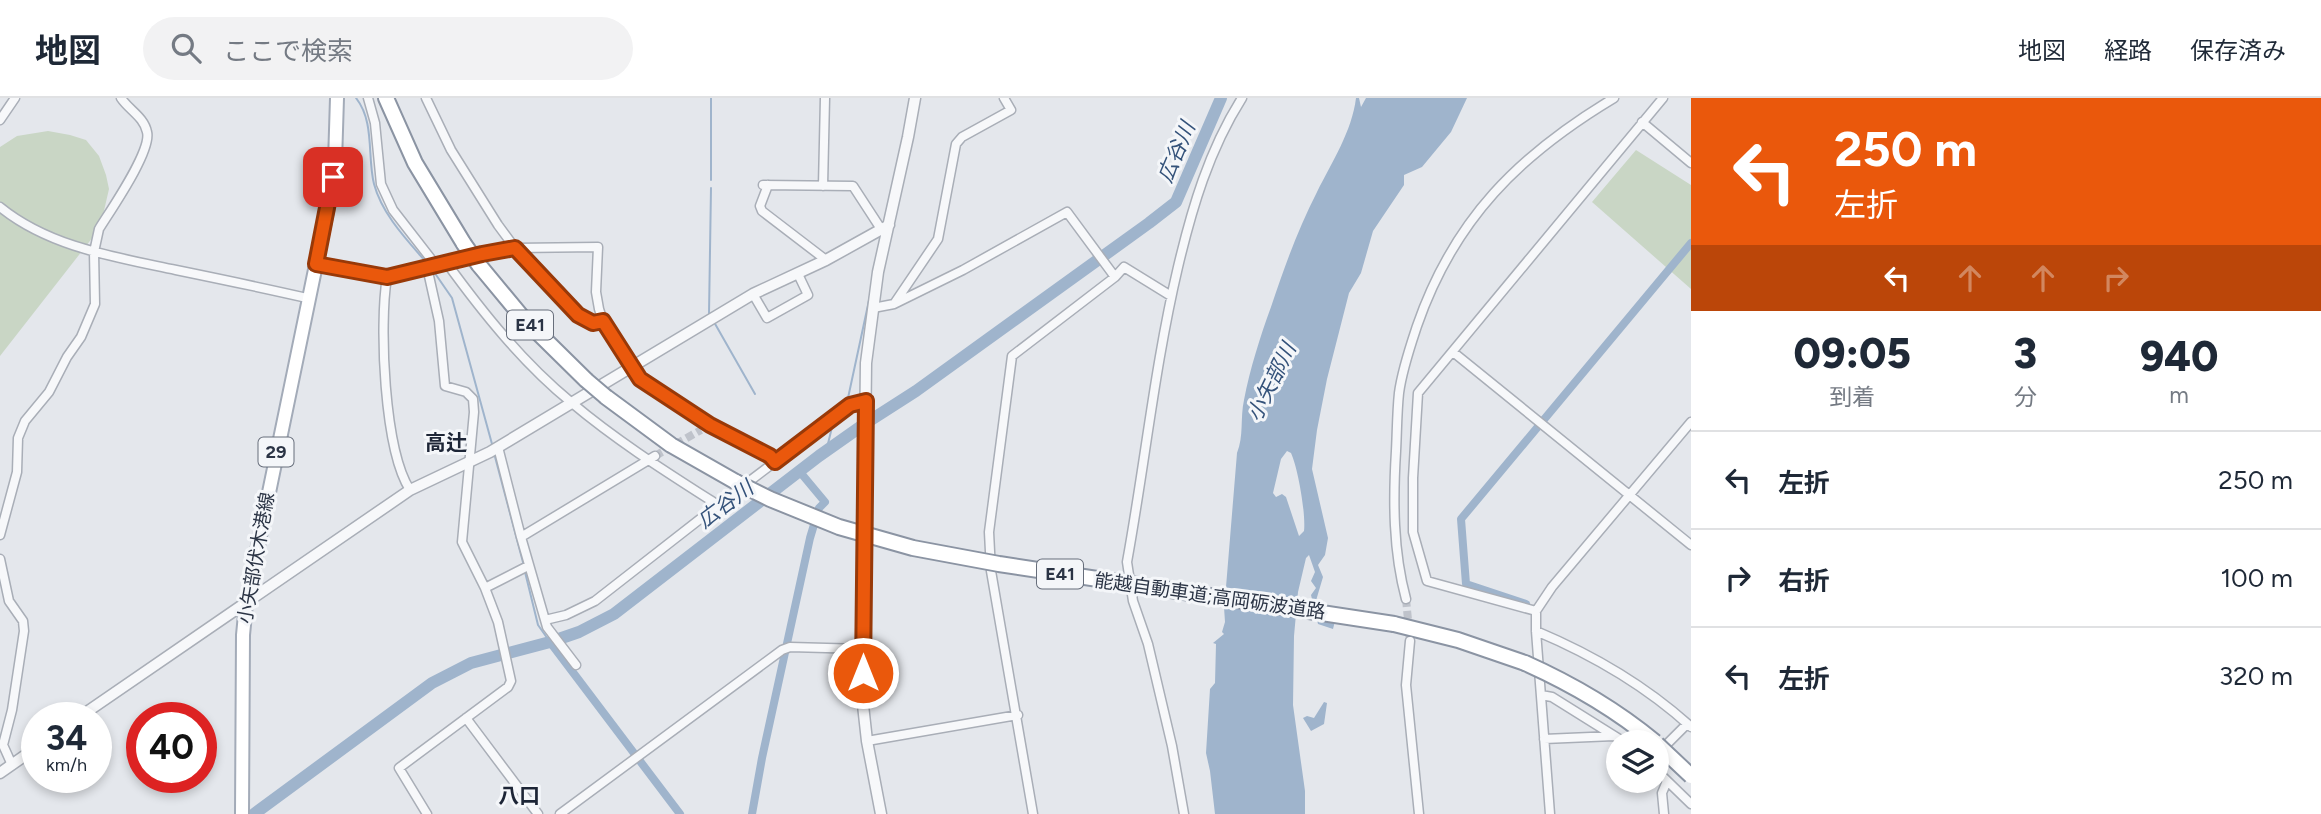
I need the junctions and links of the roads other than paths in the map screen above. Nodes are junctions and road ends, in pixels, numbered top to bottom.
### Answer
1 (15, 98) edge
2 (121, 98) edge
3 (337, 98) edge
4 (368, 98) edge
5 (386, 98) edge
6 (426, 98) edge
7 (825, 98) edge
8 (915, 98) edge
9 (1004, 98) edge
10 (1242, 98) edge
11 (1614, 98) edge
12 (1663, 98) edge
13 (0, 120) edge
14 (1642, 122) junction
15 (1691, 163) edge
16 (823, 186) junction
17 (0, 207) edge
18 (885, 227) junction
19 (515, 248) junction
20 (94, 252) junction
21 (826, 260) junction
22 (446, 262) junction
23 (316, 264) junction
24 (431, 266) junction
25 (798, 274) junction
26 (387, 277) junction
27 (1115, 277) junction
28 (753, 295) junction
29 (1171, 296) junction
30 (307, 298) junction
31 (894, 304) junction
32 (873, 307) junction
33 (603, 321) junction
34 (1453, 352) junction
35 (632, 366) junction
36 (571, 403) junction
37 (866, 405) junction
38 (1691, 422) edge
39 (710, 425) junction
40 (701, 430) tunnel mouth
41 (494, 449) junction
42 (652, 458) junction
43 (775, 462) junction
44 (470, 463) junction
45 (410, 490) junction
46 (1630, 496) junction
47 (718, 505) junction
48 (0, 535) edge
49 (521, 537) junction
50 (1691, 545) edge
51 (0, 559) edge
52 (524, 568) junction
53 (485, 588) junction
54 (1405, 599) tunnel mouth
55 (246, 604) junction
56 (1536, 611) junction
57 (545, 620) junction
58 (1536, 631) junction
59 (1410, 640) tunnel mouth
60 (863, 649) junction
61 (576, 664) dead end
62 (1541, 695) junction
63 (102, 702) edge
64 (1018, 715) junction
65 (466, 718) junction
66 (1689, 726) edge
67 (1606, 730) edge
68 (1639, 730) edge
69 (1606, 736) edge
70 (1544, 739) junction
71 (867, 741) junction
72 (1669, 744) edge
73 (1669, 755) edge
74 (21, 759) edge
75 (12, 765) junction
76 (0, 773) edge
77 (1691, 776) edge
78 (1669, 783) edge
79 (1662, 793) edge
80 (1691, 804) edge
81 (242, 812) edge
82 (427, 814) edge
83 (538, 814) edge
84 (560, 814) edge
85 (881, 814) edge
86 (1033, 814) edge
87 (1184, 814) edge
88 (1419, 814) edge
89 (1549, 814) edge
90 (1664, 814) edge

1 - 13 street
2 - 20 street
3 - 23 main road, 小矢部伏木港線 / 29
4 - 24 street
5 - 68 highway, 能越自動車道;高岡砺波道路 / E41, bridge
6 - 19 street
7 - 16 street
8 - 18 street
9 - 31 street
10 - 29 street
11 - 54 street
12 - 14 street
14 - 15 street
14 - 34 street
16 - 18 street
16 - 21 street
17 - 20 street
18 - 21 street
18 - 32 street
19 - 22 street
19 - 33 street
19 - 33 street
20 - 30 street
20 - 48 street
21 - 25 street
22 - 24 street
22 - 36 street
23 - 26 street
23 - 30 main road, 小矢部伏木港線 / 29
24 - 26 street
24 - 44 street
25 - 28 street
25 - 28 street
26 - 45 street
27 - 29 street
27 - 31 street
27 - 64 street
28 - 35 street
29 - 87 street
30 - 55 main road, 小矢部伏木港線 / 29
31 - 32 street
32 - 37 street
33 - 35 street
34 - 46 street
34 - 56 street
35 - 36 street
35 - 39 street
36 - 41 street
36 - 42 street
37 - 43 street
37 - 60 street
38 - 46 street
39 - 40 street
39 - 43 street
41 - 44 street
41 - 49 street
42 - 47 street
42 - 49 street
43 - 47 street
44 - 45 street
44 - 53 street
45 - 55 street
46 - 50 street
46 - 56 street
47 - 57 street
49 - 52 street
51 - 75 street
52 - 53 street
52 - 57 street
53 - 65 street
55 - 63 street
55 - 81 main road, 小矢部伏木港線 / 29
56 - 58 street
57 - 61 street
58 - 62 street
58 - 66 street
59 - 88 street
60 - 71 street
60 - 84 street
62 - 67 street
62 - 70 street
64 - 71 street
64 - 86 street
65 - 82 street
65 - 83 street
66 - 72 street
69 - 70 street
70 - 89 street
71 - 85 street
73 - 77 highway, 能越自動車道;高岡砺波道路 / E41, bridge
74 - 75 street
75 - 76 street
78 - 80 street
79 - 90 street

